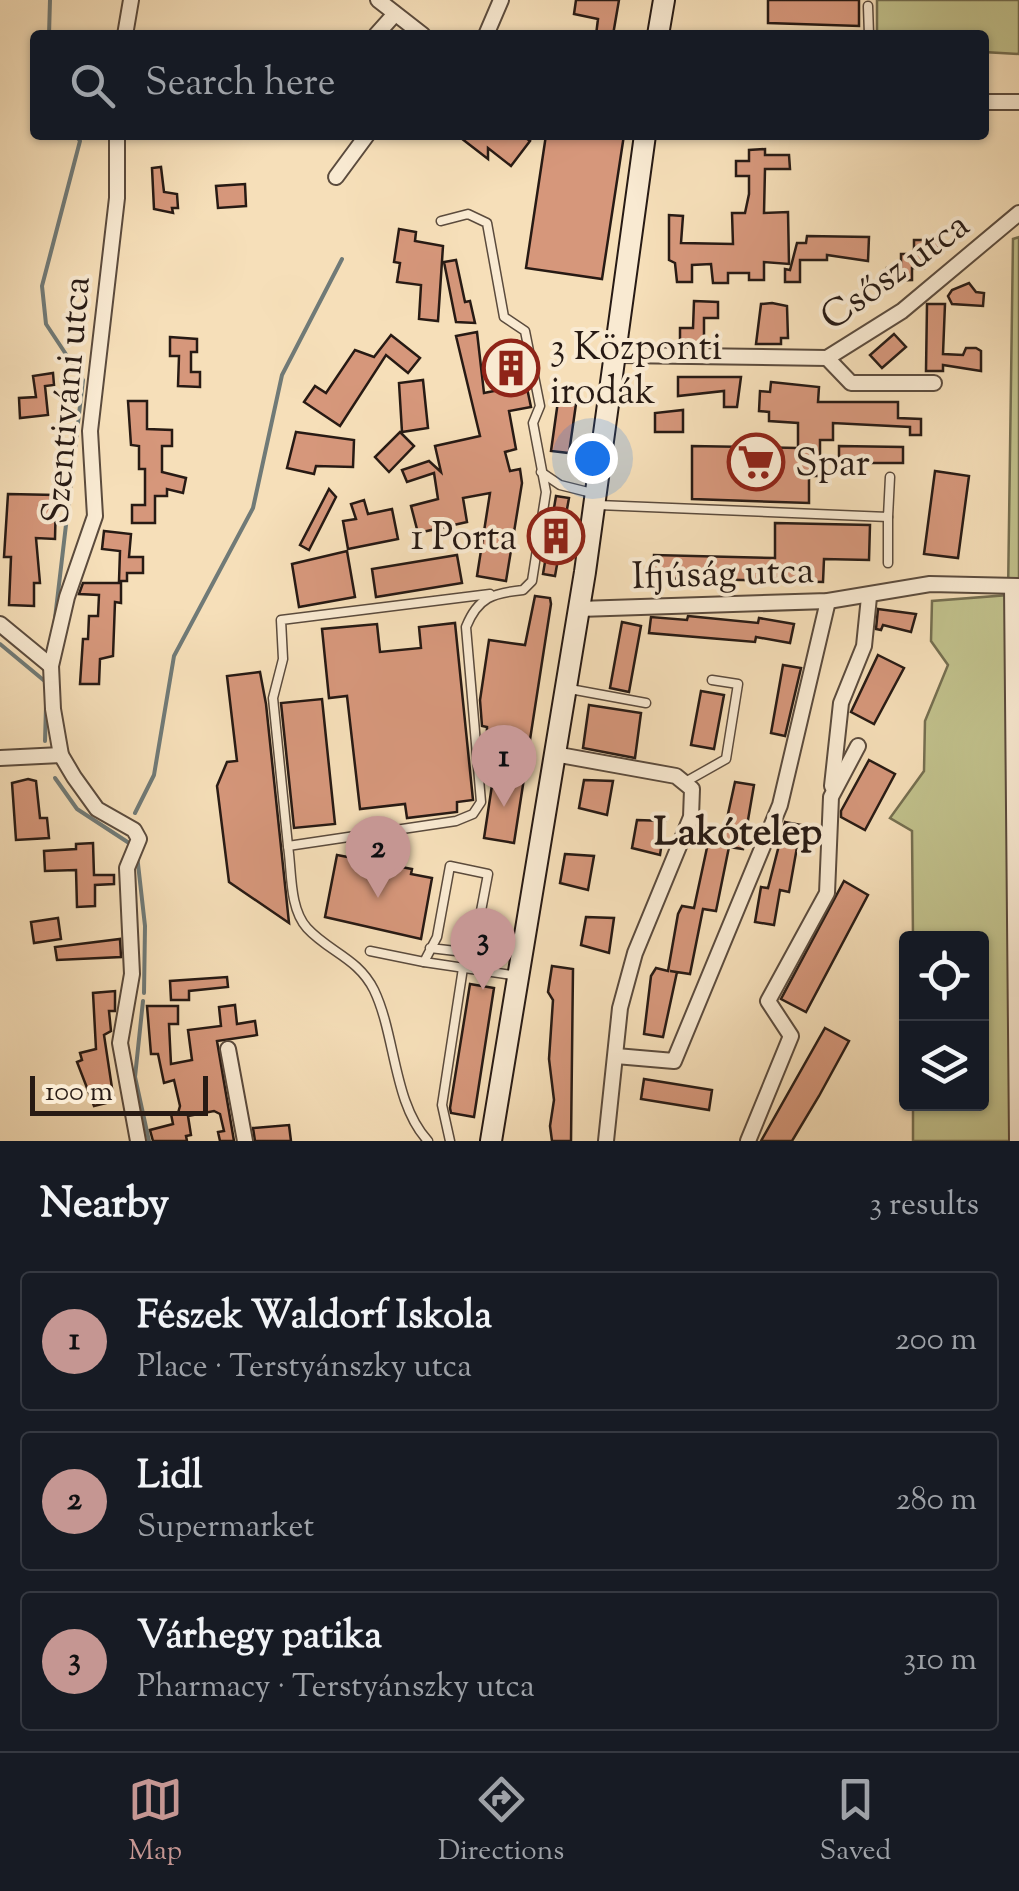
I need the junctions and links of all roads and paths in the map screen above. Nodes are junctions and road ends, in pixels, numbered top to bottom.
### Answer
1 (131, 0) edge
2 (378, 0) edge
3 (501, 0) edge
4 (664, 0) edge
5 (868, 6) dead end
6 (393, 16) junction
7 (126, 30) edge
8 (380, 30) edge
9 (415, 30) edge
10 (488, 30) edge
11 (659, 30) edge
12 (869, 30) edge
13 (989, 102) edge
14 (1019, 102) edge
15 (116, 140) edge
16 (363, 140) edge
17 (644, 140) edge
18 (336, 177) dead end
19 (1019, 214) edge
20 (441, 221) dead end
21 (618, 354) junction
22 (828, 358) junction
23 (934, 384) dead end
24 (541, 472) junction
25 (890, 477) dead end
26 (596, 499) junction
27 (888, 517) junction
28 (888, 563) dead end
29 (1016, 586) edge
30 (490, 594) junction
31 (870, 597) junction
32 (828, 602) junction
33 (579, 609) junction
34 (0, 624) edge
35 (52, 666) junction
36 (712, 680) dead end
37 (566, 688) junction
38 (646, 703) dead end
39 (858, 746) dead end
40 (554, 754) junction
41 (62, 755) junction
42 (0, 758) edge
43 (687, 781) junction
44 (831, 797) junction
45 (288, 846) junction
46 (430, 948) junction
47 (370, 952) dead end
48 (424, 962) junction
49 (462, 968) junction
50 (518, 976) junction
51 (228, 1049) dead end
52 (616, 1056) junction
53 (138, 1141) edge
54 (245, 1141) edge
55 (428, 1141) edge
56 (450, 1141) edge
57 (490, 1141) edge
58 (606, 1141) edge
59 (748, 1141) edge
60 (1017, 1141) edge

1 - 7 street
2 - 6 street
3 - 10 street
4 - 11 main road
5 - 12 lane
6 - 8 street
6 - 9 street
13 - 14 street
15 - 35 street, Szentiváni utca
16 - 18 street
17 - 21 main road
19 - 22 street, Csősz utca
20 - 24 lane
21 - 22 street, Csősz utca
21 - 26 main road
22 - 23 street
24 - 26 lane
24 - 30 lane
25 - 27 lane
26 - 27 lane
26 - 33 main road
27 - 28 lane
29 - 31 street, Ifjúság utca
29 - 60 street
30 - 45 lane
30 - 45 lane
31 - 32 street, Ifjúság utca
31 - 44 street
32 - 33 street, Ifjúság utca
32 - 52 street
33 - 37 main road
34 - 35 street
35 - 41 street, Szentiváni utca
36 - 43 lane
37 - 38 lane
37 - 40 main road
39 - 44 street
40 - 43 street
40 - 50 main road
41 - 42 street
41 - 53 street
43 - 52 street
44 - 59 street
45 - 55 lane
46 - 46 lane
46 - 48 lane
47 - 48 lane
48 - 49 lane
49 - 50 lane
49 - 56 lane
50 - 57 main road
51 - 54 street
52 - 58 street

